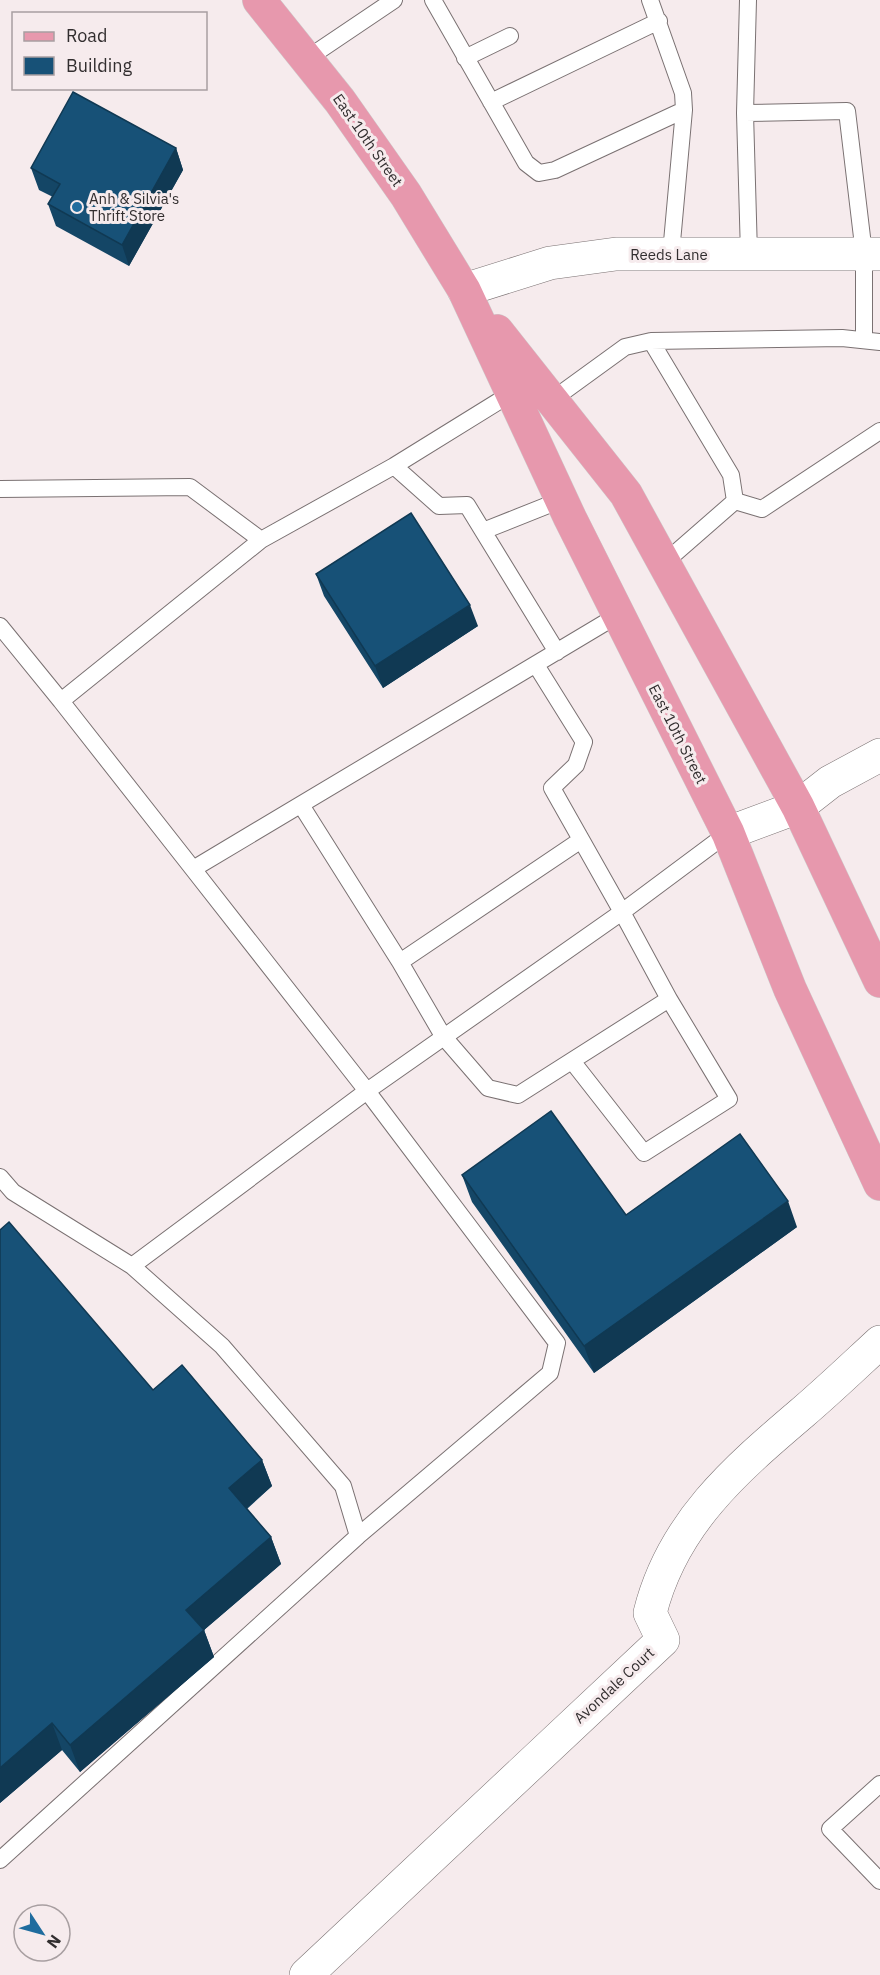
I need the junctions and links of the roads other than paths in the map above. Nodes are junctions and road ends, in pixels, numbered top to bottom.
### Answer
1 (259, 0) edge
2 (394, 0) edge
3 (433, 0) edge
4 (650, 0) edge
5 (748, 0) edge
6 (659, 21) junction
7 (510, 36) dead end
8 (308, 58) junction
9 (465, 58) junction
10 (491, 102) junction
11 (684, 110) junction
12 (745, 113) junction
13 (671, 253) junction
14 (749, 254) junction
15 (872, 254) edge
16 (464, 290) junction
17 (651, 341) junction
18 (872, 341) edge
19 (512, 393) junction
20 (552, 400) junction
21 (880, 431) edge
22 (394, 466) junction
23 (0, 489) edge
24 (561, 500) junction
25 (735, 501) junction
26 (483, 531) junction
27 (261, 540) junction
28 (664, 563) junction
29 (618, 615) junction
30 (0, 626) edge
31 (557, 652) junction
32 (536, 665) junction
33 (61, 701) junction
34 (880, 755) edge
35 (301, 805) junction
36 (798, 807) junction
37 (728, 833) junction
38 (581, 840) junction
39 (193, 869) junction
40 (622, 912) junction
41 (400, 962) junction
42 (880, 981) edge
43 (669, 999) junction
44 (443, 1035) junction
45 (572, 1061) junction
46 (367, 1091) junction
47 (0, 1177) edge
48 (880, 1184) edge
49 (132, 1266) junction
50 (880, 1342) edge
51 (358, 1536) junction
52 (880, 1784) edge
53 (0, 1860) edge
54 (880, 1881) edge
55 (306, 1975) edge

1 - 8 main road, East 10th Street
2 - 8 lane
3 - 9 lane
4 - 6 lane
5 - 12 lane
6 - 10 lane
6 - 11 lane
7 - 9 lane
8 - 16 main road, East 10th Street
9 - 10 lane
10 - 11 lane
11 - 13 lane
12 - 14 lane
12 - 15 lane
13 - 14 street, Reeds Lane
13 - 16 street, Reeds Lane
14 - 15 street, Reeds Lane
15 - 18 lane
16 - 19 main road, East 10th Street
16 - 20 main road, East 10th Street
17 - 18 lane
17 - 20 lane
17 - 25 lane
19 - 22 lane
19 - 24 main road, East 10th Street
20 - 28 main road, East 10th Street
21 - 25 lane
22 - 26 lane
22 - 27 lane
23 - 27 lane
24 - 26 lane
24 - 29 main road, East 10th Street
25 - 28 lane
26 - 31 lane
27 - 33 lane
28 - 36 main road, East 10th Street
29 - 31 lane
29 - 37 main road, East 10th Street
30 - 33 lane
31 - 32 lane
32 - 35 lane
32 - 38 lane
33 - 39 lane
34 - 36 street
35 - 39 lane
35 - 41 lane
36 - 37 street
36 - 42 main road, East 10th Street
37 - 40 lane
37 - 48 main road, East 10th Street
38 - 40 lane
38 - 41 lane
39 - 46 lane
40 - 43 lane
40 - 44 lane
41 - 44 lane
43 - 45 lane
43 - 45 lane
44 - 45 lane
44 - 46 lane
46 - 49 lane
46 - 51 lane
47 - 49 lane
49 - 51 lane
50 - 55 street, Avondale Court
51 - 53 lane
52 - 54 lane

